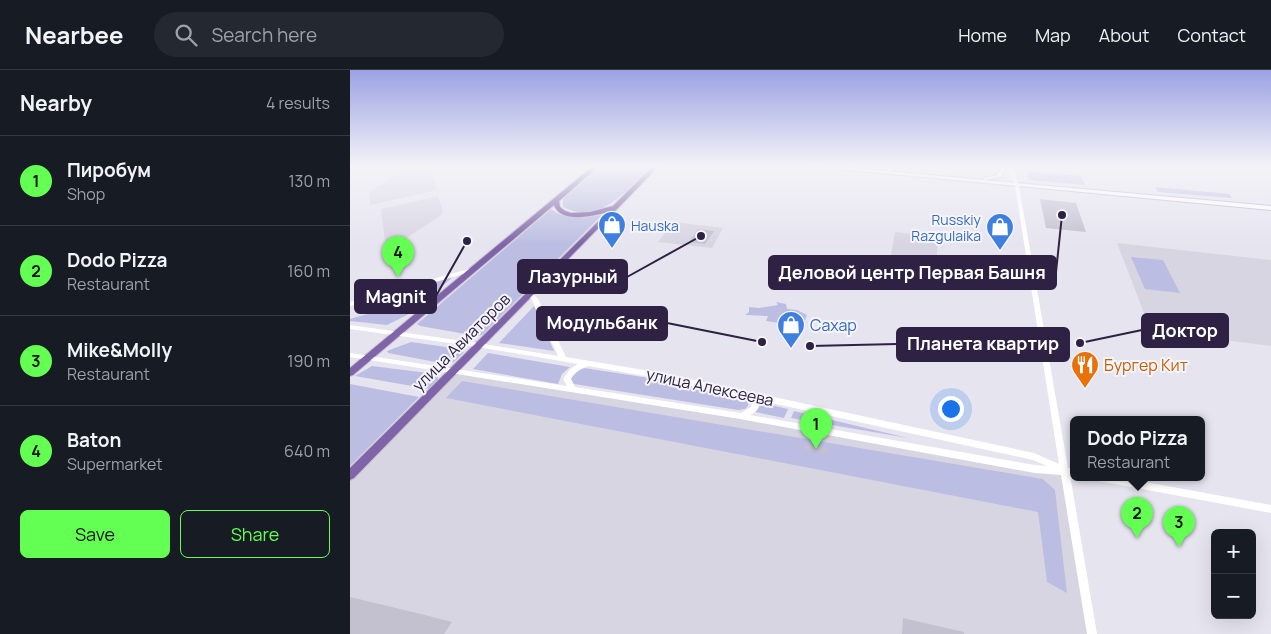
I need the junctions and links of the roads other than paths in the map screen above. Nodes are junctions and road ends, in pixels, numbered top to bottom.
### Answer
1 (565, 192) edge
2 (631, 192) edge
3 (1017, 192) edge
4 (1119, 192) edge
5 (556, 200) junction
6 (1271, 206) edge
7 (616, 207) junction
8 (472, 270) junction
9 (530, 294) junction
10 (350, 304) edge
11 (350, 328) edge
12 (396, 334) junction
13 (478, 346) junction
14 (350, 355) edge
15 (368, 358) junction
16 (563, 360) junction
17 (587, 364) junction
18 (452, 371) junction
19 (350, 373) edge
20 (572, 390) junction
21 (751, 395) junction
22 (742, 416) junction
23 (1069, 471) edge
24 (350, 475) edge
25 (1070, 481) edge
26 (1120, 481) edge
27 (1271, 509) edge
28 (1092, 634) edge

1 - 5 main road
2 - 7 main road, улица Авиаторов
3 - 23 street
4 - 6 main road
5 - 7 main road
5 - 8 main road
7 - 9 main road, улица Авиаторов
8 - 10 street
8 - 12 main road
9 - 13 main road, улица Авиаторов
9 - 16 street
11 - 12 street, улица Алексеева
12 - 13 street, улица Алексеева
12 - 15 main road
13 - 16 street, улица Алексеева
13 - 18 main road, улица Авиаторов
14 - 15 street, улица Алексеева
15 - 18 street, улица Алексеева
15 - 19 main road
16 - 17 street, улица Алексеева
17 - 20 street
17 - 21 street, улица Алексеева
18 - 20 street, улица Алексеева
18 - 24 main road, улица Авиаторов
20 - 22 street, улица Алексеева
21 - 22 street
21 - 23 street, улица Алексеева
22 - 23 street, улица Алексеева
25 - 28 street
26 - 27 street

